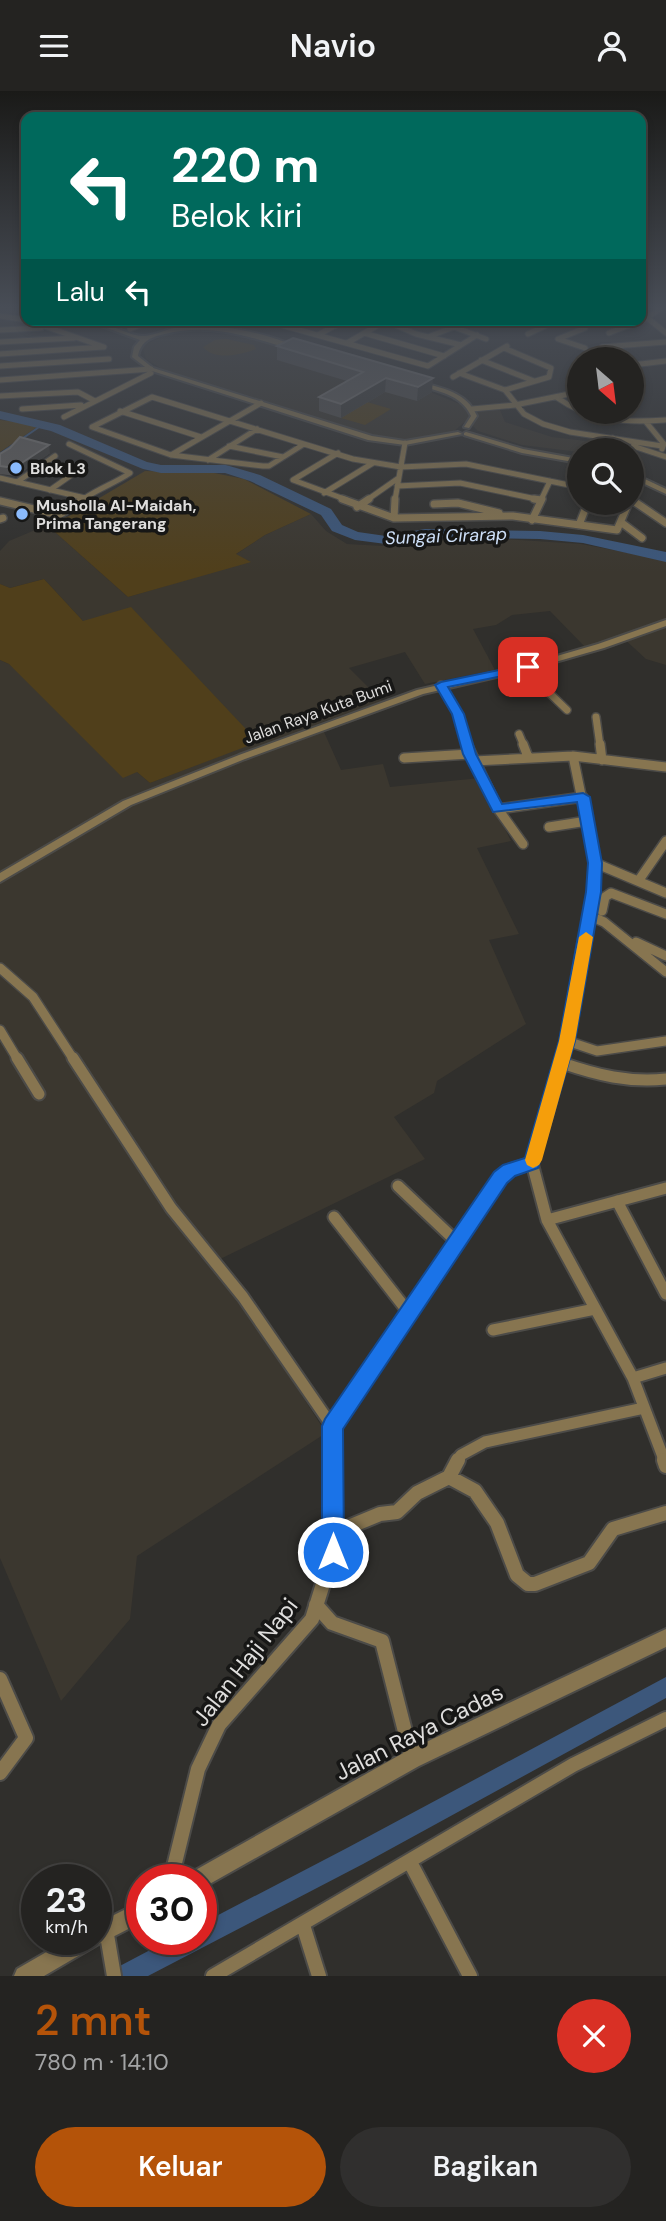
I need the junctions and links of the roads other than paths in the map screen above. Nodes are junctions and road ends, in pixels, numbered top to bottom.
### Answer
1 (15, 395) edge
2 (85, 396) edge
3 (105, 396) edge
4 (238, 396) edge
5 (455, 396) edge
6 (509, 396) edge
7 (561, 396) edge
8 (556, 397) junction
9 (95, 401) junction
10 (261, 403) junction
11 (87, 405) junction
12 (515, 405) junction
13 (472, 409) junction
14 (120, 411) junction
15 (64, 417) dead end
16 (665, 420) edge
17 (229, 421) junction
18 (646, 422) junction
19 (257, 429) junction
20 (466, 432) junction
21 (201, 437) junction
22 (604, 438) edge
23 (306, 443) junction
24 (405, 443) junction
25 (69, 444) dead end
26 (644, 444) edge
27 (229, 446) junction
28 (662, 446) junction
29 (644, 450) edge
30 (338, 453) junction
31 (171, 455) junction
32 (55, 456) dead end
33 (283, 457) junction
34 (567, 457) edge
35 (664, 457) edge
36 (208, 460) junction
37 (373, 463) junction
38 (401, 467) junction
39 (80, 469) dead end
40 (644, 473) edge
41 (0, 478) edge
42 (550, 481) junction
43 (644, 481) edge
44 (18, 482) junction
45 (666, 482) edge
46 (397, 483) junction
47 (567, 485) edge
48 (50, 490) junction
49 (666, 492) edge
50 (324, 493) junction
51 (85, 498) junction
52 (541, 500) junction
53 (0, 501) edge
54 (444, 503) junction
55 (434, 504) dead end
56 (357, 506) junction
57 (644, 510) edge
58 (583, 515) edge
59 (625, 515) edge
60 (513, 516) junction
61 (450, 517) junction
62 (394, 518) junction
63 (532, 520) junction
64 (622, 523) junction
65 (666, 523) edge
66 (579, 525) junction
67 (642, 538) dead end
68 (666, 623) edge
69 (528, 667) junction
70 (441, 685) junction
71 (567, 710) dead end
72 (596, 717) dead end
73 (519, 733) dead end
74 (573, 756) junction
75 (472, 757) junction
76 (528, 757) junction
77 (404, 758) dead end
78 (602, 760) junction
79 (666, 768) edge
80 (583, 797) junction
81 (498, 809) junction
82 (587, 821) junction
83 (549, 827) dead end
84 (666, 841) edge
85 (523, 845) dead end
86 (595, 863) junction
87 (0, 878) edge
88 (639, 880) junction
89 (666, 893) edge
90 (601, 911) dead end
91 (666, 914) edge
92 (590, 916) junction
93 (636, 942) dead end
94 (666, 956) edge
95 (0, 968) edge
96 (666, 972) edge
97 (0, 1030) edge
98 (567, 1041) junction
99 (666, 1041) edge
100 (562, 1063) junction
101 (666, 1079) edge
102 (39, 1094) dead end
103 (532, 1163) junction
104 (398, 1186) dead end
105 (666, 1188) edge
106 (617, 1201) junction
107 (334, 1217) dead end
108 (547, 1220) junction
109 (458, 1243) junction
110 (666, 1294) edge
111 (595, 1309) junction
112 (409, 1313) junction
113 (493, 1330) dead end
114 (666, 1368) edge
115 (632, 1378) junction
116 (644, 1408) junction
117 (332, 1426) junction
118 (666, 1466) edge
119 (449, 1477) junction
120 (666, 1513) edge
121 (333, 1542) junction
122 (317, 1605) junction
123 (666, 1638) edge
124 (0, 1679) edge
125 (666, 1719) edge
126 (412, 1759) junction
127 (0, 1773) edge
128 (410, 1862) junction
129 (175, 1864) edge
130 (217, 1869) edge
131 (303, 1926) junction
132 (60, 1955) edge
133 (24, 1976) edge
134 (213, 1976) edge
135 (319, 1976) edge
136 (470, 1976) edge

1 - 11 street
2 - 9 street
3 - 9 street
4 - 10 street
5 - 13 street
6 - 12 street
7 - 8 street
8 - 12 street
8 - 18 street
9 - 11 street
10 - 17 street
10 - 24 street
11 - 15 street
12 - 13 street
12 - 22 street
13 - 20 street
14 - 17 street
14 - 21 street
14 - 31 street
16 - 18 street
17 - 19 street
17 - 21 street
18 - 28 street
19 - 23 street
19 - 27 street
20 - 24 street
20 - 34 street
21 - 31 street
23 - 30 street
23 - 33 street
24 - 38 street
25 - 51 street
26 - 28 street
27 - 33 street
27 - 36 street
28 - 35 street
29 - 35 street
30 - 37 street
30 - 50 street
31 - 36 street
32 - 44 street
33 - 36 street
37 - 38 street
37 - 50 street
38 - 42 street
38 - 46 street
39 - 48 street
40 - 45 street
41 - 44 street
42 - 47 street
42 - 52 street
43 - 49 street
44 - 48 street
46 - 52 street
46 - 56 street
46 - 62 street
48 - 51 street
50 - 56 street
51 - 53 street
52 - 63 street
54 - 55 street
54 - 60 street
54 - 61 street
56 - 62 street
57 - 65 street
58 - 66 street
59 - 64 street
60 - 61 street
60 - 63 street
61 - 62 street
63 - 66 street
64 - 66 street
64 - 67 street
68 - 69 street, Jalan Raya Kuta Bumi
69 - 70 street, Jalan Raya Kuta Bumi
69 - 71 street
70 - 75 street
70 - 87 street, Jalan Raya Kuta Bumi
72 - 78 street
73 - 76 street
74 - 76 street
74 - 78 street
74 - 80 street
75 - 76 street
75 - 77 street
75 - 81 street
78 - 79 street
80 - 81 street
80 - 82 street
81 - 85 street
82 - 83 street
82 - 86 street
84 - 88 street
86 - 88 street
86 - 92 street
88 - 89 street
90 - 91 street
92 - 96 street
92 - 98 street
93 - 94 street
95 - 117 street
97 - 102 street
98 - 99 street
98 - 100 street
100 - 101 street
100 - 103 street
103 - 108 street
103 - 109 street
104 - 109 street
105 - 106 street
106 - 108 street
106 - 110 street
107 - 112 street
108 - 111 street
109 - 112 street
111 - 113 street
111 - 115 street
112 - 117 street
114 - 115 street
115 - 116 street
116 - 118 street
116 - 119 street
117 - 121 street, Jalan Haji Napi
119 - 120 street
119 - 121 street
121 - 122 street, Jalan Haji Napi
122 - 126 street
122 - 129 street, Jalan Haji Napi
123 - 126 street, Jalan Raya Cadas
124 - 127 street
125 - 128 street
126 - 130 street, Jalan Raya Cadas
128 - 131 street
128 - 136 street
131 - 134 street
131 - 135 street
132 - 133 street

